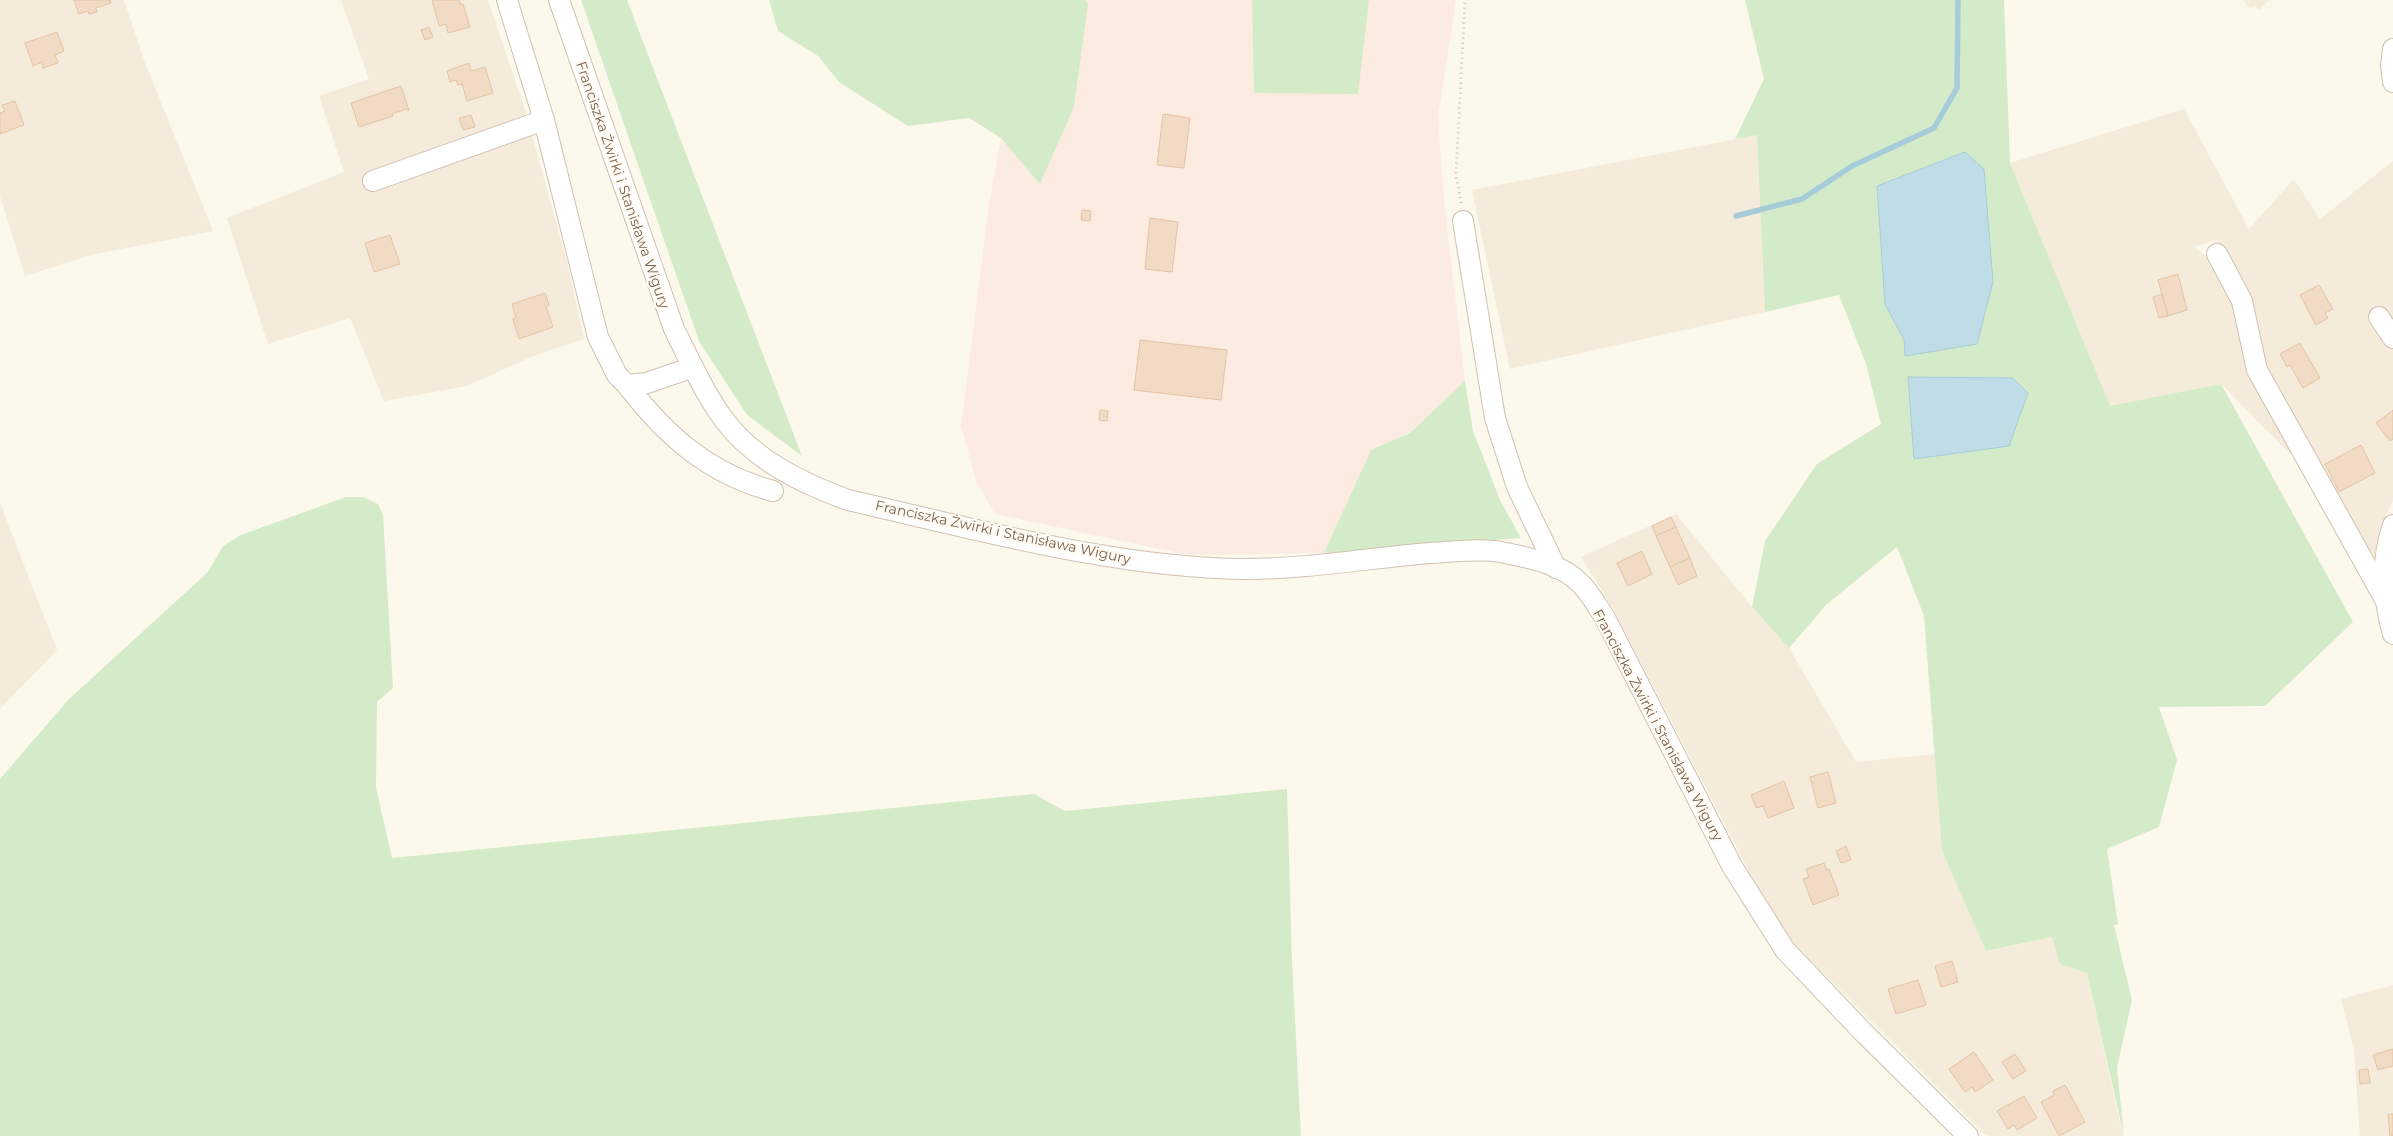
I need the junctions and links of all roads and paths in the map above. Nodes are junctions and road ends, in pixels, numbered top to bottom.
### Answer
1 (507, 0) edge
2 (559, 0) edge
3 (1465, 0) edge
4 (2393, 48) edge
5 (2393, 82) edge
6 (544, 120) junction
7 (373, 181) dead end
8 (1464, 221) joint
9 (2217, 254) dead end
10 (2379, 317) dead end
11 (2393, 338) edge
12 (693, 367) junction
13 (627, 385) junction
14 (773, 491) dead end
15 (2393, 525) edge
16 (1556, 568) junction
17 (2388, 603) junction
18 (2393, 634) edge
19 (1968, 1136) edge

1 - 6 street
2 - 12 street, Franciszka Żwirki i Stanisława Wigury
3 - 8 path
4 - 5 street
6 - 7 street
6 - 13 street
8 - 16 street
9 - 17 street
10 - 11 street
12 - 13 street
12 - 16 street, Franciszka Żwirki i Stanisława Wigury
13 - 14 street
15 - 17 street
16 - 19 street, Franciszka Żwirki i Stanisława Wigury
17 - 18 street

